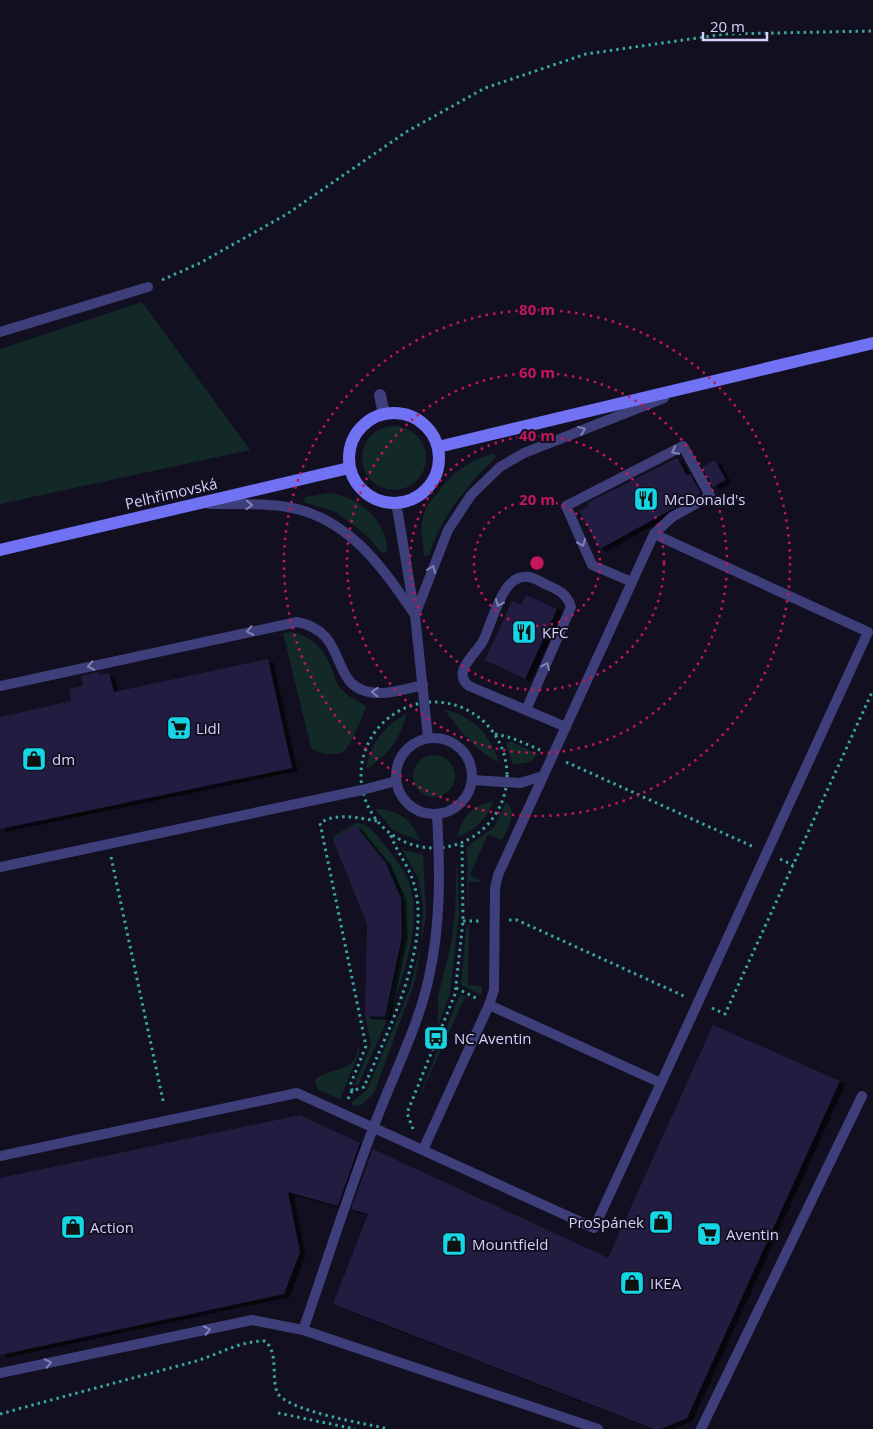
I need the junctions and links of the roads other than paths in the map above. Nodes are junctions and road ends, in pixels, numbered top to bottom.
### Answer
1 (148, 286) road end
2 (0, 332) edge
3 (873, 343) edge
4 (694, 386) junction
5 (380, 395) dead end
6 (384, 414) junction
7 (438, 447) junction
8 (349, 468) junction
9 (396, 502) junction
10 (200, 504) junction
11 (654, 534) junction
12 (0, 550) edge
13 (632, 582) junction
14 (415, 615) junction
15 (423, 685) junction
16 (0, 686) edge
17 (526, 710) junction
18 (566, 727) junction
19 (428, 738) junction
20 (543, 776) junction
21 (472, 780) junction
22 (396, 781) junction
23 (437, 814) junction
24 (0, 867) edge
25 (489, 1004) junction
26 (661, 1083) junction
27 (862, 1096) dead end
28 (373, 1128) junction
29 (423, 1150) junction
30 (0, 1156) edge
31 (303, 1330) junction
32 (0, 1373) edge
33 (598, 1429) edge
34 (701, 1429) edge

1 - 2 lane
3 - 4 main road
4 - 7 main road
14 -> 4 lane
5 - 6 street
6 - 7 main road
6 - 8 main road
7 - 9 main road
8 - 9 main road
8 - 10 main road, Pelhřimovská
9 - 14 lane
10 - 12 main road, Pelhřimovská
10 -> 14 lane
11 - 13 lane
11 -> 13 lane
11 - 26 lane
13 - 18 lane
14 - 15 lane
15 -> 16 lane
15 - 19 lane
17 -> 17 lane
17 - 18 lane
18 - 20 lane
19 - 21 lane
19 - 22 lane
20 - 21 lane
20 - 25 lane
21 - 23 lane
22 - 23 lane
22 - 24 lane
23 - 28 lane
25 - 26 lane
25 - 29 lane
26 - 29 lane
27 - 34 lane
28 - 29 lane
28 - 30 lane
28 - 31 lane
32 -> 31 lane
31 - 33 lane

